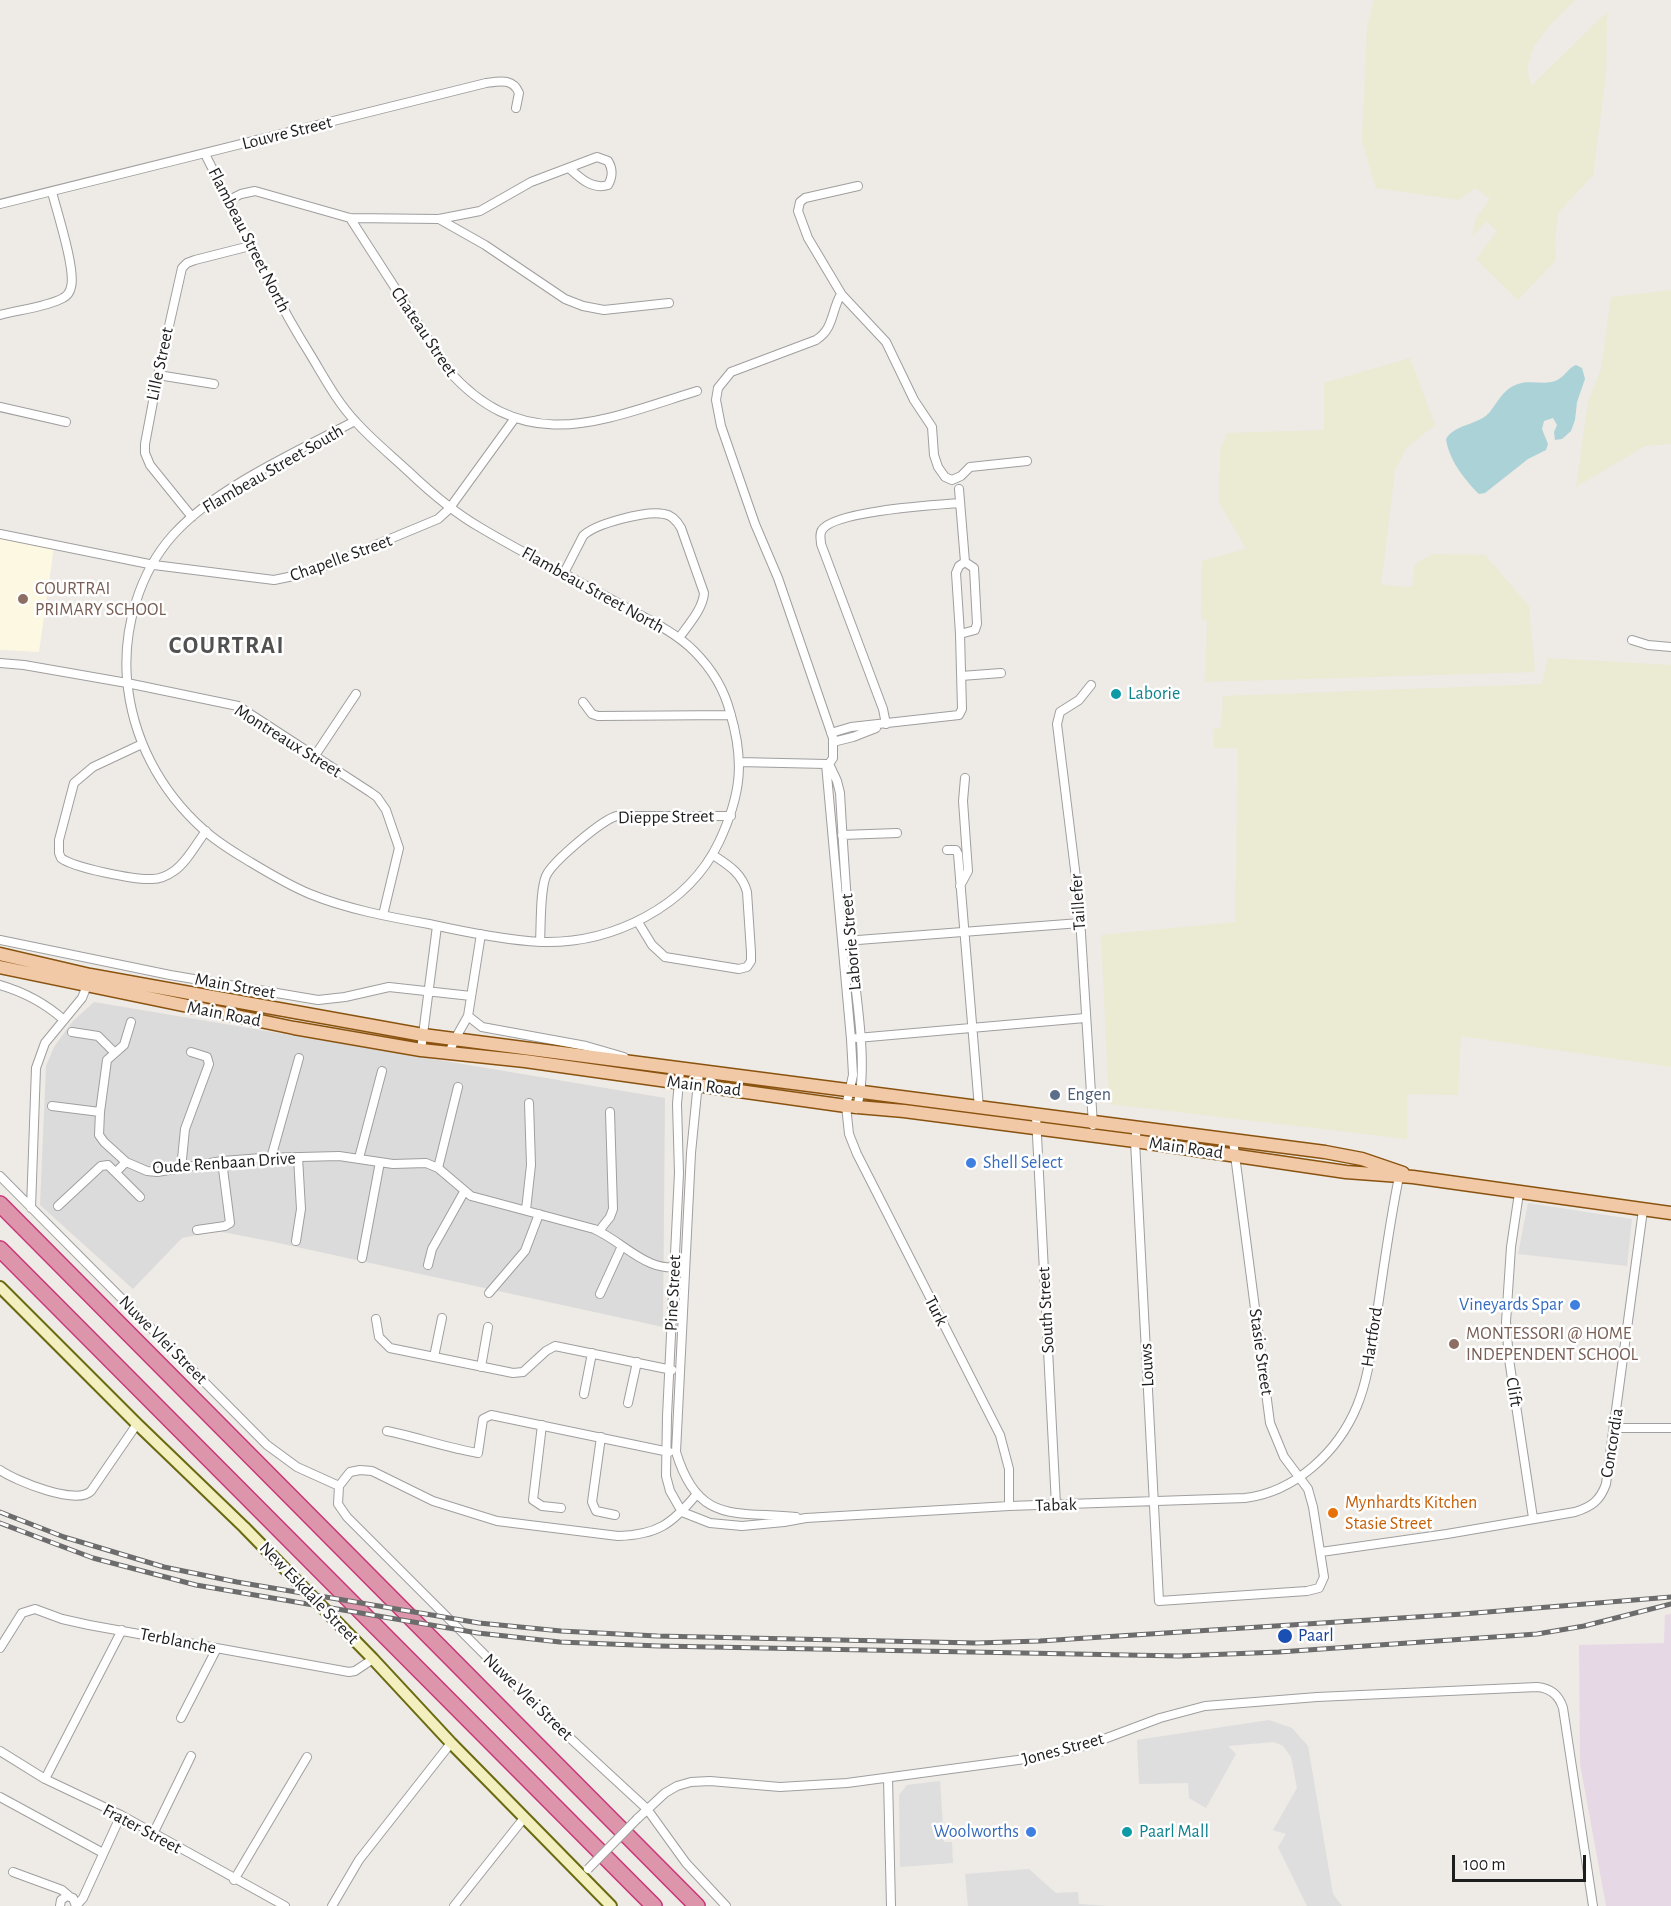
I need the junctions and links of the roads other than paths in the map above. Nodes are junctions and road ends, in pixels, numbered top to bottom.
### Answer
1 (516, 108) dead end
2 (205, 154) junction
3 (569, 168) junction
4 (858, 186) dead end
5 (52, 192) junction
6 (229, 200) junction
7 (0, 204) edge
8 (350, 218) junction
9 (439, 219) junction
10 (250, 246) junction
11 (841, 294) junction
12 (669, 303) dead end
13 (0, 315) edge
14 (158, 375) junction
15 (213, 384) dead end
16 (698, 391) dead end
17 (0, 408) edge
18 (515, 418) junction
19 (355, 421) junction
20 (66, 422) dead end
21 (1027, 461) dead end
22 (959, 489) dead end
23 (960, 503) junction
24 (449, 509) junction
25 (192, 517) junction
26 (0, 534) edge
27 (965, 562) junction
28 (154, 565) junction
29 (564, 573) junction
30 (960, 634) junction
31 (679, 638) junction
32 (1632, 640) dead end
33 (1671, 647) edge
34 (0, 663) edge
35 (1001, 673) dead end
36 (961, 676) junction
37 (127, 683) junction
38 (1091, 685) dead end
39 (356, 693) dead end
40 (583, 702) dead end
41 (731, 715) junction
42 (886, 724) junction
43 (831, 732) junction
44 (833, 742) junction
45 (142, 744) junction
46 (314, 757) junction
47 (739, 762) junction
48 (827, 764) junction
49 (966, 778) dead end
50 (731, 816) junction
51 (206, 831) junction
52 (897, 833) dead end
53 (843, 839) junction
54 (833, 843) junction
55 (947, 850) dead end
56 (713, 855) junction
57 (960, 886) junction
58 (383, 915) junction
59 (638, 922) junction
60 (1080, 922) junction
61 (437, 926) junction
62 (963, 932) junction
63 (481, 933) junction
64 (0, 940) edge
65 (846, 941) junction
66 (540, 942) junction
67 (0, 954) edge
68 (0, 967) edge
69 (89, 980) junction
70 (0, 985) edge
71 (428, 990) junction
72 (471, 996) junction
73 (468, 1016) junction
74 (1085, 1018) junction
75 (64, 1020) junction
76 (131, 1022) dead end
77 (972, 1028) junction
78 (72, 1032) dead end
79 (423, 1035) junction
80 (855, 1038) junction
81 (454, 1039) junction
82 (421, 1050) junction
83 (191, 1052) dead end
84 (115, 1053) junction
85 (449, 1053) junction
86 (299, 1058) dead end
87 (646, 1065) junction
88 (680, 1070) junction
89 (382, 1071) dead end
90 (699, 1072) junction
91 (678, 1083) junction
92 (698, 1086) junction
93 (459, 1087) dead end
94 (855, 1092) junction
95 (529, 1103) dead end
96 (52, 1106) dead end
97 (852, 1106) junction
98 (979, 1108) junction
99 (100, 1112) junction
100 (610, 1112) dead end
101 (1036, 1122) junction
102 (1093, 1130) junction
103 (1136, 1135) junction
104 (1233, 1140) junction
105 (1234, 1155) junction
106 (298, 1157) junction
107 (271, 1158) junction
108 (359, 1158) junction
109 (222, 1161) junction
110 (126, 1162) junction
111 (380, 1162) junction
112 (181, 1168) junction
113 (438, 1168) junction
114 (116, 1172) junction
115 (1400, 1174) junction
116 (0, 1176) edge
117 (465, 1192) junction
118 (0, 1193) edge
119 (1519, 1193) junction
120 (140, 1197) dead end
121 (0, 1204) edge
122 (58, 1206) dead end
123 (31, 1208) junction
124 (526, 1210) junction
125 (1643, 1210) junction
126 (1671, 1213) edge
127 (539, 1214) junction
128 (197, 1230) dead end
129 (599, 1231) junction
130 (296, 1242) dead end
131 (622, 1246) junction
132 (0, 1249) edge
133 (362, 1258) dead end
134 (428, 1265) dead end
135 (685, 1266) junction
136 (675, 1268) junction
137 (0, 1287) edge
138 (489, 1293) dead end
139 (600, 1294) dead end
140 (442, 1318) dead end
141 (376, 1319) dead end
142 (488, 1327) dead end
143 (134, 1339) junction
144 (592, 1353) junction
145 (434, 1357) junction
146 (637, 1362) junction
147 (481, 1367) junction
148 (669, 1369) junction
149 (679, 1371) junction
150 (584, 1394) dead end
151 (628, 1403) dead end
152 (137, 1424) junction
153 (542, 1425) junction
154 (1615, 1428) junction
155 (1671, 1428) edge
156 (387, 1431) dead end
157 (601, 1437) junction
158 (666, 1452) junction
159 (676, 1452) junction
160 (0, 1470) edge
161 (1300, 1477) junction
162 (339, 1486) junction
163 (696, 1495) junction
164 (1154, 1501) junction
165 (1056, 1504) junction
166 (1009, 1506) junction
167 (561, 1508) dead end
168 (682, 1512) junction
169 (615, 1515) dead end
170 (806, 1518) junction
171 (1533, 1518) junction
172 (1321, 1552) junction
173 (1159, 1601) joint
174 (122, 1630) junction
175 (0, 1648) edge
176 (218, 1648) junction
177 (373, 1659) junction
178 (181, 1718) dead end
179 (451, 1743) junction
180 (2, 1754) edge
181 (191, 1756) dead end
182 (307, 1756) dead end
183 (888, 1778) junction
184 (45, 1779) junction
185 (0, 1797) edge
186 (647, 1809) junction
187 (121, 1815) junction
188 (524, 1818) junction
189 (153, 1834) junction
190 (104, 1853) junction
191 (13, 1872) dead end
192 (584, 1873) junction
193 (234, 1880) junction
194 (69, 1902) edge
195 (285, 1906) edge
196 (332, 1906) edge
197 (454, 1906) edge
198 (611, 1906) edge
199 (654, 1906) edge
200 (697, 1906) edge
201 (726, 1906) edge
202 (891, 1906) edge
203 (1593, 1906) edge

1 - 2 street, Louvre Street
2 - 5 street, Louvre Street
2 - 6 street, Flambeau Street North
3 - 3 street
3 - 9 street
4 - 11 street
5 - 7 street, Louvre Street
5 - 13 street
6 - 8 street
6 - 10 street, Flambeau Street North
8 - 9 street
8 - 18 street, Chateau Street
9 - 12 street
10 - 14 street, Lille Street
10 - 19 street, Flambeau Street North
11 - 21 street
11 - 43 street, Laborie Street
14 - 15 street
14 - 25 street, Lille Street
16 - 18 street, Chateau Street
17 - 20 street
18 - 24 street, Chapelle Street
19 - 24 street, Flambeau Street North
19 - 25 street, Flambeau Street South
22 - 23 street
23 - 27 street
23 - 42 street
24 - 28 street, Chapelle Street
24 - 29 street, Flambeau Street North
25 - 28 street, Flambeau Street South
26 - 28 street, Chapelle Street
27 - 30 street
27 - 30 street
28 - 37 street, Flambeau Street South
29 - 31 street, Flambeau Street North
29 - 31 street
30 - 36 street
31 - 41 street, Flambeau Street North
32 - 33 street
34 - 37 street, Montreaux Street
35 - 36 street
36 - 42 street
37 - 45 street, Flambeau Street South
37 - 46 street, Montreaux Street
38 - 60 street, Taillefer
39 - 46 street
40 - 41 street
41 - 47 street, Flambeau Street North
42 - 43 street
42 - 44 street
43 - 44 street, Laborie Street
44 - 48 street, Laborie Street
45 - 51 street, Flambeau Street South
45 - 51 street
46 - 58 street, Montreaux Street
47 - 48 street
47 - 50 street, Flambeau Street North
48 - 53 street, Laborie Street
48 - 54 street, Laborie Street
49 - 57 street
50 - 56 street, Flambeau Street North
50 - 66 street, Dieppe Street
51 - 58 street, Flambeau Street South
52 - 53 street
53 - 54 street
53 - 65 street, Laborie Street
54 - 65 street, Laborie Street
55 - 57 street
56 - 59 street, Flambeau Street North
56 - 59 street
57 - 62 street
58 - 61 street, Flambeau Street South
59 - 66 street, Flambeau Street North
60 - 62 street
60 - 74 street, Taillefer
61 - 63 street, Flambeau Street North
61 - 71 street
62 - 65 street
62 - 77 street
63 - 66 street, Flambeau Street North
63 - 72 street
64 - 71 street, Main Street
65 - 80 street, Laborie Street
67 - 69 main road, Main Road
68 - 69 main road, Main Road
69 - 75 street
69 - 79 main road, Main Road
69 - 82 main road, Main Road
70 - 75 street
71 - 72 street, Main Street
71 - 79 street
72 - 73 street
73 - 81 street
73 - 87 street, Main Road
74 - 77 street
74 - 102 street, Taillefer
75 - 123 street
76 - 84 street
77 - 80 street
77 - 98 street
78 - 84 street
79 - 81 main road, Main Road
79 - 82 street
80 - 94 street, Laborie Street
81 - 85 street
81 - 87 main road, Main Road
82 - 85 main road, Main Road
83 - 112 street
84 - 99 street
85 - 91 main road, Main Road
86 - 107 street
87 - 88 main road, Main Road
88 - 90 main road, Main Road
88 - 91 street, Pine Street
89 - 108 street
90 - 92 street, Pine Street
90 - 94 main road, Main Road
91 - 92 main road, Main Road
91 - 136 street, Pine Street
92 - 97 main road, Main Road
92 - 135 street, Pine Street
93 - 113 street
94 - 97 street
94 - 98 main road, Main Road
95 - 124 street
96 - 99 street
97 - 101 main road, Main Road
97 - 166 street, Turk
98 - 101 main road, Main Road
99 - 110 street
100 - 129 street
101 - 102 main road, Main Road
101 - 165 street, South Street
102 - 103 main road, Main Road
103 - 104 main road, Main Road
103 - 105 main road, Main Road
103 - 164 street, Louws
104 - 105 street, Stasie Street
104 - 115 main road, Main Road
105 - 115 main road, Main Road
105 - 161 street, Stasie Street
106 - 107 street, Oude Renbaan Drive
106 - 108 street, Oude Renbaan Drive
106 - 130 street
107 - 109 street, Oude Renbaan Drive
108 - 111 street, Oude Renbaan Drive
109 - 112 street, Oude Renbaan Drive
109 - 128 street
110 - 112 street, Oude Renbaan Drive
110 - 114 street, Oude Renbaan Drive
111 - 113 street, Oude Renbaan Drive
111 - 133 street
113 - 117 street
114 - 120 street
114 - 122 street
115 - 119 main road, Main Road
115 - 161 street, Hartford
116 - 123 street, Nuwe Vlei Street
117 - 124 street
117 - 134 street
118 - 143 highway
119 - 125 main road, Main Road
119 - 171 street, Clift
121 - 143 highway
123 - 162 street, Nuwe Vlei Street
124 - 127 street
125 - 126 main road, Main Road
125 - 154 street, Concordia
127 - 129 street
127 - 138 street
129 - 131 street
131 - 136 street
131 - 139 street
132 - 199 highway
135 - 136 street
135 - 149 street, Pine Street
136 - 148 street, Pine Street
137 - 152 street, New Eskdale Street
140 - 145 street
141 - 145 street
142 - 147 street
143 - 200 highway
144 - 146 street
144 - 147 street
144 - 150 street
145 - 147 street
146 - 148 street
146 - 151 street
148 - 149 street
148 - 158 street, Pine Street
149 - 159 street, Pine Street
152 - 160 street
152 - 177 street, New Eskdale Street
153 - 156 street
153 - 157 street
153 - 167 street
154 - 155 street
154 - 171 street, Concordia
157 - 158 street
157 - 169 street
158 - 159 street
158 - 168 street, Pine Street
159 - 163 street, Pine Street
161 - 164 street, Tabak
161 - 172 street, Stasie Street
162 - 168 street
162 - 186 street, Nuwe Vlei Street
163 - 168 street
163 - 170 street, Tabak
164 - 165 street, Tabak
164 - 173 street, Louws
165 - 166 street, Tabak
166 - 170 street, Tabak
168 - 170 street, Tabak
171 - 172 street, Concordia
172 - 173 street, Stasie Street
174 - 175 street, Terblanche
174 - 176 street, Terblanche
174 - 184 street
176 - 177 street, Terblanche
176 - 178 street
177 - 179 street, New Eskdale Street
179 - 188 street, New Eskdale Street
179 - 196 street
180 - 184 street, Frater Street
181 - 189 street
182 - 193 street
183 - 186 street, Jones Street
183 - 202 street
183 - 203 street, Jones Street
184 - 187 street, Frater Street
185 - 190 street
186 - 192 street, Jones Street, bridge
186 - 201 street, Nuwe Vlei Street
187 - 189 street, Frater Street
187 - 190 street
188 - 192 street, New Eskdale Street
188 - 197 street
189 - 193 street, Frater Street
190 - 194 street
191 - 194 street
192 - 198 street, New Eskdale Street
193 - 195 street, Frater Street

